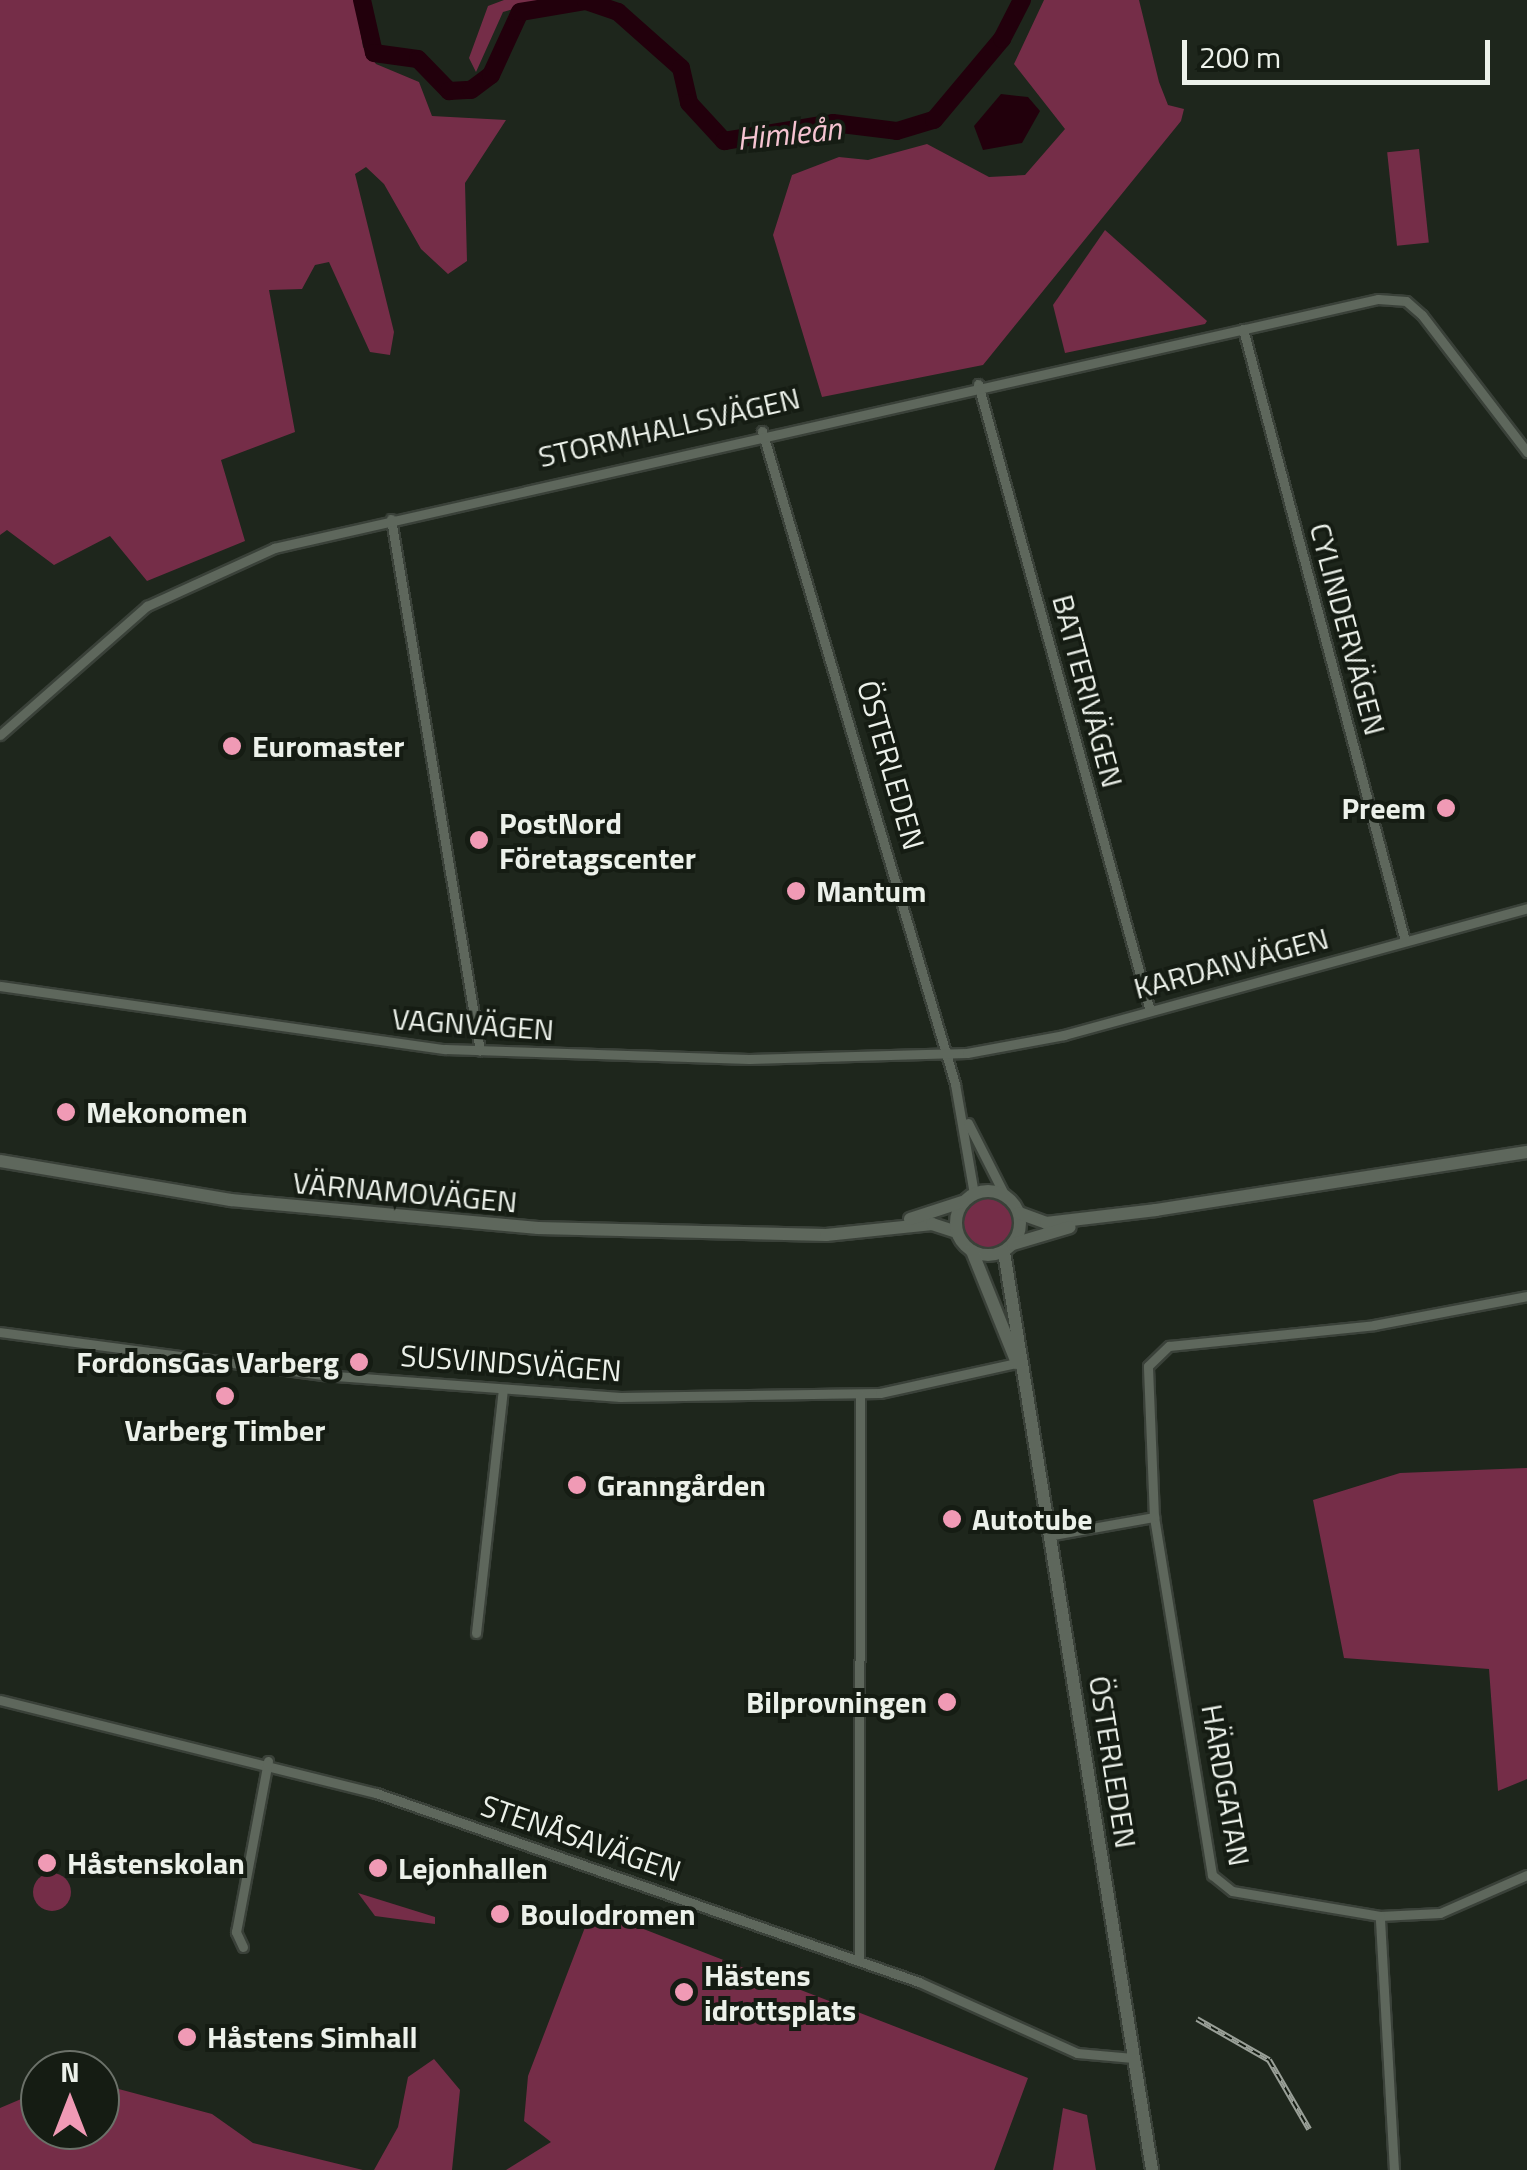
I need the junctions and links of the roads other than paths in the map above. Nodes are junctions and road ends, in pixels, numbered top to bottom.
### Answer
1 (1242, 329) junction
2 (978, 384) junction
3 (762, 431) junction
4 (1527, 452) edge
5 (391, 519) junction
6 (0, 735) edge
7 (1527, 908) edge
8 (1405, 941) junction
9 (0, 986) edge
10 (1150, 1011) junction
11 (480, 1051) junction
12 (947, 1053) junction
13 (964, 1115) junction
14 (1527, 1144) edge
15 (1527, 1152) edge
16 (0, 1161) edge
17 (25, 1165) junction
18 (0, 1174) edge
19 (1358, 1181) junction
20 (1005, 1196) junction
21 (969, 1198) junction
22 (1156, 1210) junction
23 (1019, 1212) junction
24 (808, 1232) junction
25 (957, 1232) junction
26 (1009, 1248) junction
27 (972, 1251) junction
28 (1527, 1296) edge
29 (0, 1332) edge
30 (1018, 1363) junction
31 (503, 1389) junction
32 (860, 1395) junction
33 (1154, 1517) junction
34 (1053, 1535) junction
35 (476, 1633) dead end
36 (0, 1700) edge
37 (268, 1762) junction
38 (1527, 1875) edge
39 (1380, 1916) junction
40 (244, 1948) dead end
41 (858, 1960) junction
42 (1133, 2058) junction
43 (1152, 2170) edge
44 (1394, 2170) edge

1 - 2 street, STORMHALLSVÄGEN
1 - 4 street, STORMHALLSVÄGEN
1 - 8 street, CYLINDERVÄGEN
2 - 3 street, STORMHALLSVÄGEN
2 - 10 street, BATTERIVÄGEN
3 - 5 street, STORMHALLSVÄGEN
3 - 12 street, ÖSTERLEDEN
5 - 6 street, STORMHALLSVÄGEN
5 - 11 street
7 - 8 street, KARDANVÄGEN
8 - 10 street, KARDANVÄGEN
9 - 11 street, VAGNVÄGEN
10 - 12 street, KARDANVÄGEN
11 - 12 street, VAGNVÄGEN
12 - 13 street, ÖSTERLEDEN
13 - 20 street, ÖSTERLEDEN
13 - 21 street, ÖSTERLEDEN
14 - 19 main road
15 - 19 main road
16 - 17 main road, VÄRNAMOVÄGEN
17 - 18 main road
17 - 24 main road, VÄRNAMOVÄGEN
19 - 22 main road
20 - 21 main road, VÄRNAMOVÄGEN
20 - 23 main road
21 - 24 main road, VÄRNAMOVÄGEN
21 - 25 main road
22 - 23 main road
22 - 26 main road
23 - 26 main road
24 - 25 main road, VÄRNAMOVÄGEN
25 - 27 main road
26 - 27 main road
26 - 30 main road, ÖSTERLEDEN
27 - 30 main road, ÖSTERLEDEN
28 - 33 street, HÄRDGATAN
29 - 31 street, SUSVINDSVÄGEN
30 - 32 street, SUSVINDSVÄGEN
30 - 34 main road, ÖSTERLEDEN
31 - 32 street, SUSVINDSVÄGEN
31 - 35 street
32 - 41 street
33 - 34 street
33 - 39 street, HÄRDGATAN
34 - 42 main road, ÖSTERLEDEN
36 - 37 street, STENÅSAVÄGEN
37 - 40 street
37 - 41 street, STENÅSAVÄGEN
38 - 39 street
39 - 44 street
41 - 42 street, STENÅSAVÄGEN
42 - 43 main road, ÖSTERLEDEN

